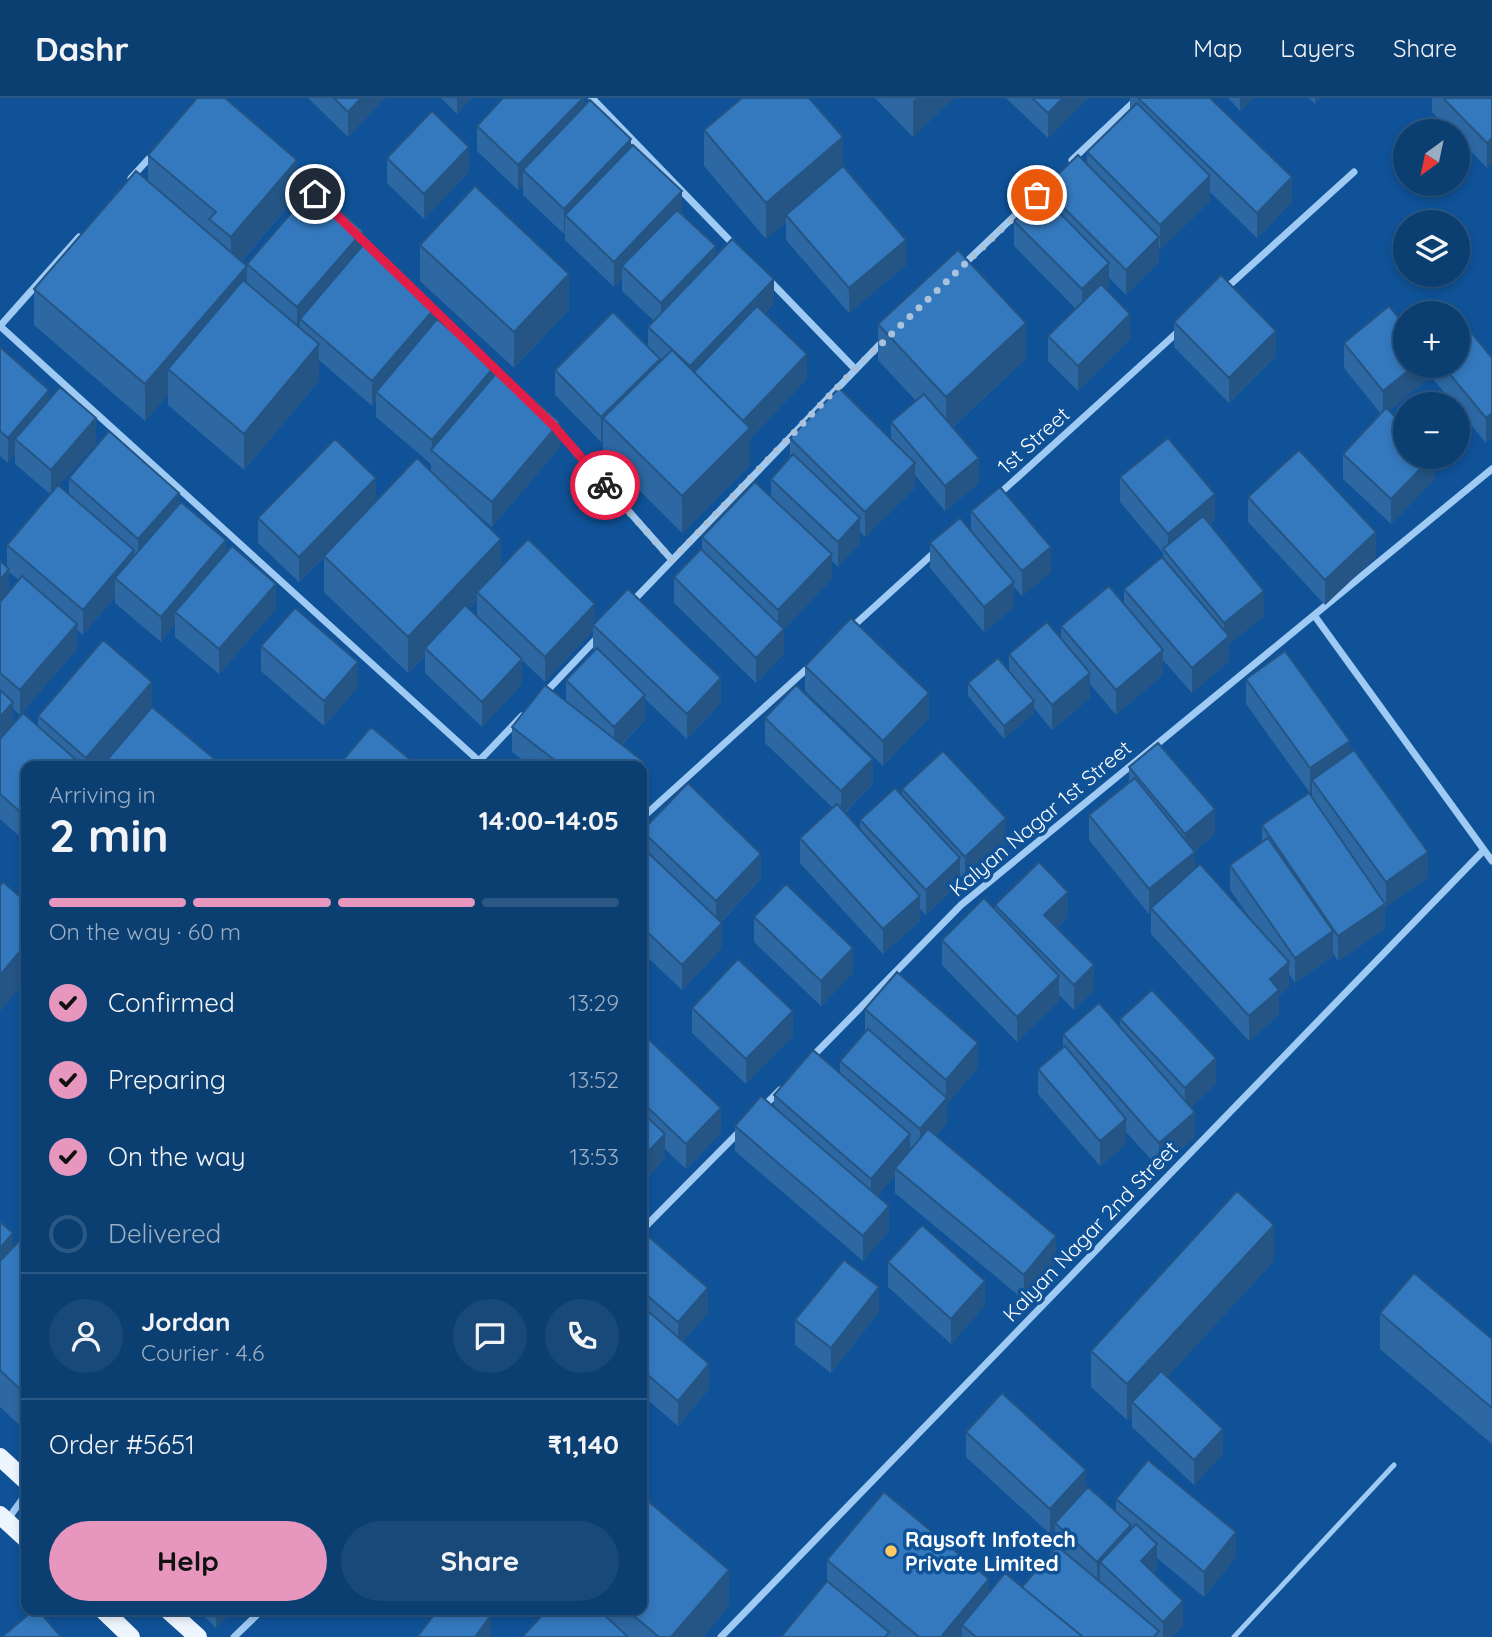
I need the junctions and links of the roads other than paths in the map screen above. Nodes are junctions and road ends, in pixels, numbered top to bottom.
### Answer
1 (592, 98) edge
2 (1138, 98) edge
3 (157, 150) edge
4 (285, 166) edge
5 (1067, 166) edge
6 (1354, 172) dead end
7 (1057, 175) edge
8 (129, 181) edge
9 (325, 204) edge
10 (83, 233) edge
11 (355, 233) edge
12 (738, 248) edge
13 (757, 268) edge
14 (956, 272) edge
15 (414, 291) edge
16 (1220, 294) edge
17 (424, 301) edge
18 (1189, 322) edge
19 (0, 326) edge
20 (895, 330) edge
21 (855, 369) junction
22 (514, 387) edge
23 (544, 416) edge
24 (1492, 469) edge
25 (993, 500) edge
26 (942, 547) edge
27 (672, 560) junction
28 (624, 610) edge
29 (1314, 615) junction
30 (604, 630) edge
31 (838, 640) edge
32 (818, 659) edge
33 (537, 700) edge
34 (527, 710) edge
35 (480, 761) edge
36 (485, 761) edge
37 (647, 813) edge
38 (1483, 850) junction
39 (1492, 861) edge
40 (806, 1062) edge
41 (787, 1082) edge
42 (758, 1112) edge
43 (748, 1121) edge
44 (647, 1225) edge
45 (0, 1457) edge
46 (1394, 1465) dead end
47 (21, 1477) edge
48 (21, 1499) edge
49 (3, 1518) edge
50 (21, 1534) edge
51 (108, 1615) edge
52 (174, 1615) edge
53 (257, 1615) edge
54 (131, 1637) edge
55 (198, 1637) edge
56 (234, 1637) edge
57 (721, 1637) edge
58 (1234, 1637) edge

1 - 12 street
2 - 5 street
3 - 8 street
4 - 9 street
6 - 16 street
7 - 14 street
10 - 19 street
11 - 15 street
13 - 21 street
17 - 22 street
18 - 25 street, 1st Street
19 - 35 street
20 - 21 street
21 - 27 street
23 - 27 street
24 - 29 street, Kalyan Nagar 1st Street
26 - 31 street
27 - 28 street
29 - 38 street
29 - 40 street, Kalyan Nagar 1st Street
30 - 33 street
32 - 37 street
34 - 36 street
38 - 39 street
38 - 57 street, Kalyan Nagar 2nd Street
41 - 42 street
43 - 44 street
45 - 47 main road
46 - 58 lane
48 - 49 street
49 - 50 main road
51 - 54 main road
52 - 55 main road
53 - 56 street

